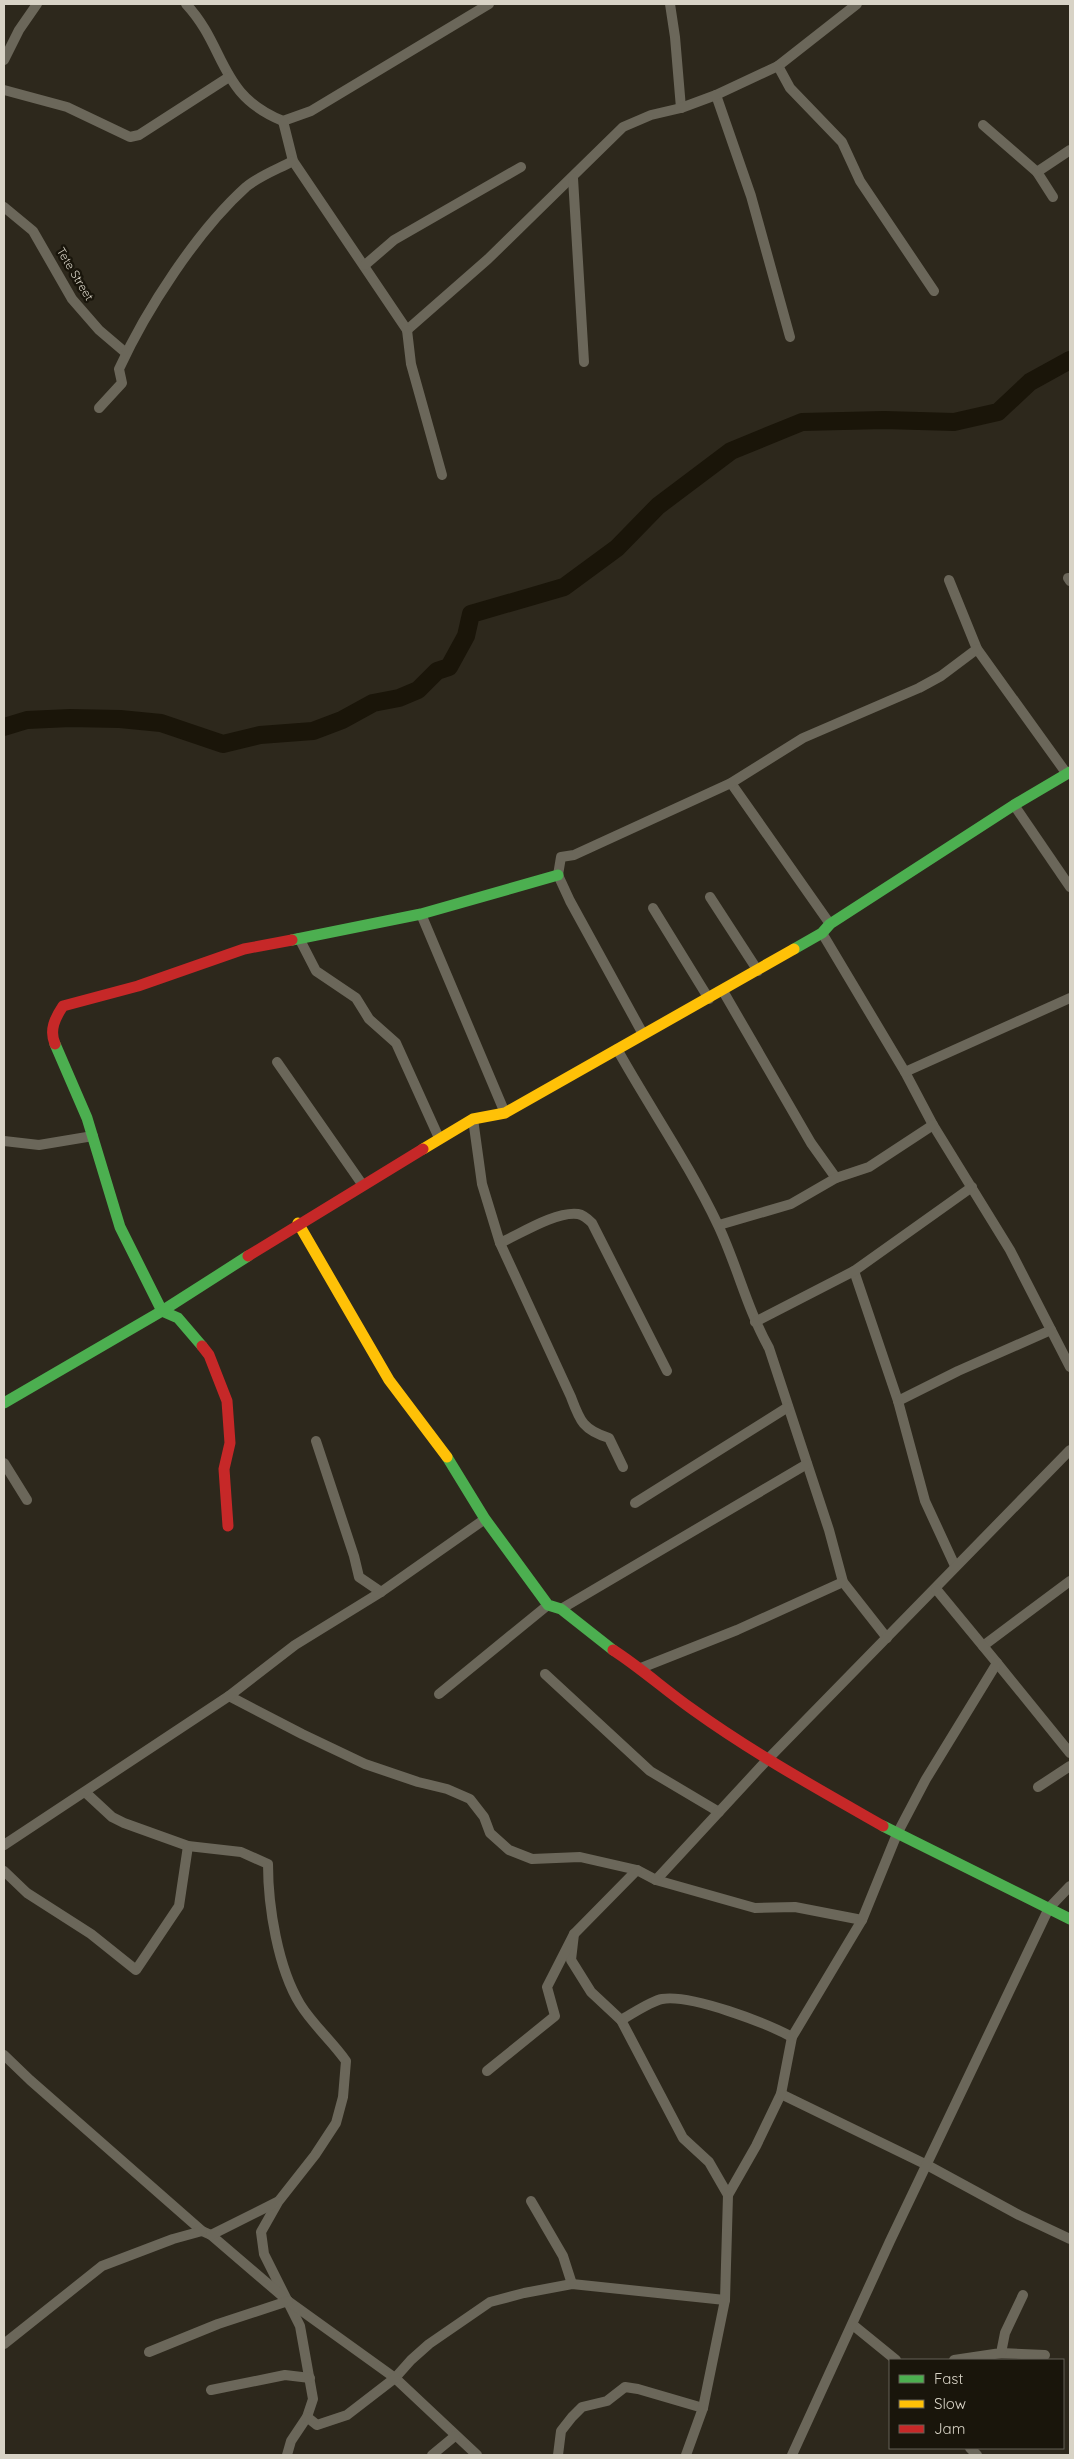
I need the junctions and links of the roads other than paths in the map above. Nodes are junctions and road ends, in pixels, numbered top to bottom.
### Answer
1 (37, 4) edge
2 (186, 4) edge
3 (488, 4) edge
4 (670, 4) edge
5 (853, 5) edge
6 (4, 60) edge
7 (778, 66) junction
8 (229, 77) junction
9 (4, 90) edge
10 (716, 95) junction
11 (681, 108) junction
12 (283, 121) junction
13 (982, 125) dead end
14 (1070, 150) edge
15 (293, 161) junction
16 (520, 167) dead end
17 (1037, 172) junction
18 (573, 178) junction
19 (1053, 198) dead end
20 (4, 207) edge
21 (365, 266) junction
22 (934, 291) dead end
23 (407, 330) junction
24 (790, 337) dead end
25 (126, 353) junction
26 (584, 362) dead end
27 (99, 408) dead end
28 (442, 475) dead end
29 (949, 580) dead end
30 (977, 649) junction
31 (1068, 773) edge
32 (731, 783) junction
33 (1014, 805) junction
34 (558, 875) junction
35 (1070, 886) edge
36 (710, 897) dead end
37 (653, 908) dead end
38 (421, 914) junction
39 (830, 924) junction
40 (822, 933) junction
41 (299, 938) junction
42 (758, 971) junction
43 (723, 991) junction
44 (1070, 998) edge
45 (709, 999) junction
46 (643, 1034) junction
47 (617, 1050) junction
48 (277, 1062) dead end
49 (905, 1072) junction
50 (506, 1113) junction
51 (473, 1119) junction
52 (933, 1124) junction
53 (93, 1136) junction
54 (439, 1138) junction
55 (4, 1141) edge
56 (836, 1178) junction
57 (362, 1184) junction
58 (972, 1187) junction
59 (298, 1222) junction
60 (719, 1225) junction
61 (500, 1244) junction
62 (854, 1271) junction
63 (162, 1311) junction
64 (755, 1322) junction
65 (1051, 1330) junction
66 (1070, 1367) edge
67 (667, 1371) dead end
68 (898, 1401) junction
69 (4, 1403) edge
70 (788, 1407) junction
71 (316, 1441) dead end
72 (1070, 1450) edge
73 (4, 1463) edge
74 (807, 1464) junction
75 (623, 1467) dead end
76 (27, 1500) dead end
77 (635, 1503) dead end
78 (485, 1519) junction
79 (228, 1526) dead end
80 (955, 1566) junction
81 (1070, 1581) edge
82 (843, 1582) junction
83 (936, 1589) junction
84 (381, 1592) junction
85 (548, 1605) junction
86 (561, 1609) junction
87 (887, 1638) junction
88 (983, 1646) junction
89 (997, 1663) junction
90 (640, 1668) junction
91 (545, 1674) dead end
92 (440, 1694) dead end
93 (229, 1696) junction
94 (1070, 1753) edge
95 (767, 1760) junction
96 (1070, 1766) edge
97 (1038, 1787) dead end
98 (85, 1792) junction
99 (719, 1812) junction
100 (897, 1834) junction
101 (4, 1845) edge
102 (188, 1846) junction
103 (637, 1870) junction
104 (4, 1871) edge
105 (656, 1880) junction
106 (1070, 1886) edge
107 (1049, 1908) junction
108 (1070, 1919) edge
109 (862, 1920) junction
110 (574, 1934) junction
111 (621, 2020) junction
112 (792, 2037) junction
113 (4, 2055) edge
114 (487, 2071) dead end
115 (781, 2094) junction
116 (927, 2165) junction
117 (728, 2195) junction
118 (531, 2201) dead end
119 (278, 2202) junction
120 (207, 2233) junction
121 (1070, 2239) edge
122 (572, 2284) junction
123 (1023, 2295) dead end
124 (725, 2300) junction
125 (288, 2301) junction
126 (853, 2325) junction
127 (4, 2344) edge
128 (149, 2352) dead end
129 (1001, 2354) junction
130 (1045, 2355) dead end
131 (895, 2359) edge
132 (962, 2359) edge
133 (310, 2378) junction
134 (395, 2378) junction
135 (211, 2390) dead end
136 (703, 2408) junction
137 (307, 2417) junction
138 (455, 2436) junction
139 (287, 2455) edge
140 (432, 2455) edge
141 (477, 2455) edge
142 (558, 2455) edge
143 (686, 2455) edge
144 (792, 2455) edge

1 - 6 street
2 - 8 street
3 - 12 street
4 - 11 street
5 - 7 street
7 - 10 street
7 - 22 street
8 - 9 street
8 - 12 street
10 - 11 street
10 - 24 street
11 - 18 street
12 - 15 street
13 - 17 street
14 - 17 street
15 - 21 street
15 - 25 street
16 - 21 street
17 - 19 street
18 - 23 street
18 - 26 street
20 - 25 street, Tete Street
21 - 23 street
23 - 28 street
25 - 27 street
29 - 30 street
30 - 31 street
30 - 32 street
31 - 33 street
32 - 34 street
32 - 39 street
33 - 35 street
33 - 39 street
34 - 38 street
34 - 46 street
36 - 42 street
37 - 45 street
38 - 41 street
38 - 50 street
39 - 40 street
40 - 42 street
40 - 49 street
41 - 53 street
41 - 54 street
42 - 43 street
43 - 45 street
43 - 56 street
44 - 49 street
45 - 46 street
46 - 47 street
47 - 50 street
47 - 60 street
48 - 57 street
49 - 52 street
50 - 51 street
51 - 54 street
51 - 61 street
52 - 56 street
52 - 58 street
53 - 55 street
53 - 63 street
54 - 57 street
56 - 60 street
57 - 59 street
58 - 62 street
58 - 65 street
59 - 63 street
59 - 78 street
60 - 64 street
61 - 67 street
61 - 75 street
62 - 64 street
62 - 68 street
63 - 69 street
63 - 79 street
64 - 70 street
65 - 66 street
65 - 68 street
68 - 80 street
70 - 74 street
70 - 77 street
71 - 84 street
72 - 80 street
73 - 76 street
74 - 82 street
74 - 86 street
78 - 84 street
78 - 85 street
80 - 83 street
81 - 88 street
82 - 87 street
82 - 90 street
83 - 87 street
83 - 88 street
84 - 93 street
85 - 86 street
85 - 92 street
86 - 90 street
87 - 95 street
88 - 89 street
89 - 94 street
89 - 100 street
90 - 95 street
91 - 99 street
93 - 98 street
93 - 103 street
95 - 99 street
95 - 100 street
96 - 97 street
98 - 101 street
98 - 102 street
99 - 105 street
100 - 107 street
100 - 109 street
102 - 104 street
102 - 119 street
103 - 105 street
103 - 110 street
105 - 109 street
106 - 107 street
107 - 108 street
107 - 116 street
109 - 112 street
110 - 111 street
110 - 114 street
111 - 112 street
111 - 117 street
112 - 115 street
113 - 120 street
115 - 116 street
115 - 117 street
116 - 121 street
116 - 126 street
117 - 124 street
118 - 122 street
119 - 120 street
119 - 125 street
120 - 125 street
120 - 127 street
122 - 124 street
122 - 134 street
123 - 129 street
124 - 136 street
125 - 128 street
125 - 133 street
125 - 134 street
126 - 131 street
126 - 144 street
129 - 130 street
129 - 132 street
133 - 135 street
133 - 137 street
134 - 137 street
134 - 138 street
136 - 142 street
136 - 143 street
137 - 139 street
138 - 140 street
138 - 141 street

